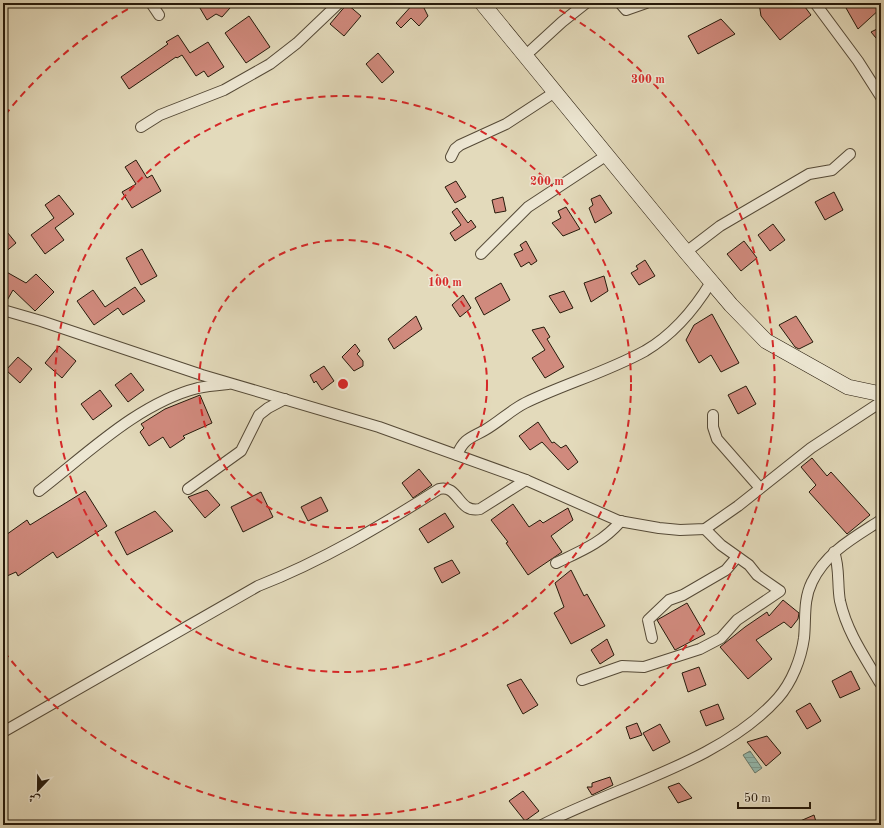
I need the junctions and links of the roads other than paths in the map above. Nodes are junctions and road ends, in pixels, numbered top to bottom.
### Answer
1 (151, 3) edge
2 (339, 3) edge
3 (482, 3) edge
4 (586, 3) edge
5 (620, 3) edge
6 (646, 3) edge
7 (815, 3) edge
8 (158, 15) dead end
9 (526, 55) junction
10 (555, 92) junction
11 (881, 97) edge
12 (141, 127) dead end
13 (850, 154) dead end
14 (607, 156) junction
15 (451, 157) dead end
16 (686, 252) junction
17 (481, 254) dead end
18 (711, 282) junction
19 (3, 310) edge
20 (232, 383) junction
21 (881, 394) edge
22 (285, 399) junction
23 (881, 402) edge
24 (713, 415) dead end
25 (457, 455) junction
26 (526, 480) junction
27 (760, 488) junction
28 (188, 489) dead end
29 (39, 491) dead end
30 (881, 520) edge
31 (621, 521) junction
32 (705, 529) junction
33 (834, 552) junction
34 (737, 556) junction
35 (556, 563) dead end
36 (652, 638) dead end
37 (582, 680) dead end
38 (880, 683) dead end
39 (3, 732) edge
40 (542, 825) edge

1 - 8 street
2 - 12 street
3 - 9 street
4 - 9 street
5 - 6 street
7 - 11 street
9 - 10 street
10 - 14 street
10 - 15 street
13 - 16 street
14 - 16 street
14 - 17 street
16 - 18 street
18 - 21 street
18 - 25 street
19 - 20 street
20 - 22 street
20 - 29 street
22 - 25 street
22 - 28 street
23 - 27 street
24 - 27 street
25 - 26 street
26 - 31 street
26 - 39 street
27 - 32 street
30 - 33 street
31 - 32 street
31 - 35 street
32 - 34 street
33 - 38 street
33 - 40 street
34 - 36 street
34 - 37 street

